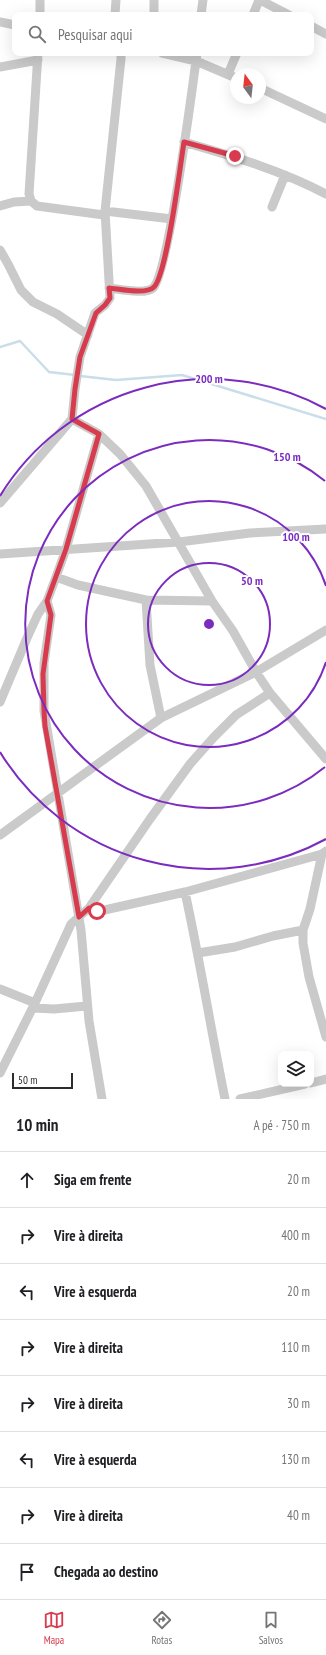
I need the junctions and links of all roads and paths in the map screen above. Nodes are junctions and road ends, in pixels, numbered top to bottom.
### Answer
1 (40, 0) edge
2 (116, 0) edge
3 (154, 0) edge
4 (203, 0) edge
5 (260, 0) edge
6 (40, 12) edge
7 (115, 12) edge
8 (154, 12) edge
9 (201, 12) edge
10 (254, 12) edge
11 (283, 12) edge
12 (0, 22) edge
13 (12, 24) edge
14 (314, 28) edge
15 (326, 34) edge
16 (38, 56) edge
17 (120, 56) edge
18 (236, 56) edge
19 (196, 57) edge
20 (0, 67) edge
21 (234, 68) edge
22 (230, 75) edge
23 (266, 91) edge
24 (326, 118) edge
25 (184, 142) junction
26 (285, 175) junction
27 (326, 194) edge
28 (31, 201) junction
29 (0, 206) edge
30 (272, 207) dead end
31 (105, 213) junction
32 (172, 219) junction
33 (0, 250) edge
34 (109, 288) junction
35 (88, 335) junction
36 (72, 419) junction
37 (99, 434) junction
38 (0, 503) edge
39 (326, 529) edge
40 (179, 542) junction
41 (66, 549) junction
42 (0, 554) edge
43 (56, 576) junction
44 (146, 600) junction
45 (47, 601) junction
46 (212, 601) junction
47 (326, 630) edge
48 (256, 672) junction
49 (270, 693) junction
50 (0, 702) edge
51 (161, 718) junction
52 (326, 759) edge
53 (56, 792) junction
54 (0, 835) edge
55 (324, 852) edge
56 (185, 892) junction
57 (89, 908) junction
58 (79, 917) junction
59 (303, 930) junction
60 (198, 953) junction
61 (0, 989) edge
62 (34, 1006) junction
63 (87, 1006) junction
64 (326, 1036) edge
65 (0, 1073) edge
66 (326, 1079) edge
67 (314, 1082) edge
68 (292, 1087) edge
69 (102, 1099) edge
70 (225, 1099) edge
71 (240, 1099) edge

1 - 6 street
2 - 7 street
3 - 8 street
4 - 9 street
5 - 10 street
5 - 11 street
12 - 13 street
14 - 15 street
16 - 20 street
16 - 28 street
17 - 31 street
18 - 21 street
19 - 22 street
19 - 25 street
23 - 24 street
25 - 26 street
25 - 32 street
26 - 27 street
26 - 30 street
28 - 29 street
28 - 31 street
31 - 32 street
31 - 34 street
32 - 34 street
33 - 35 street
34 - 35 street
35 - 36 street
36 - 37 street
36 - 38 street
37 - 40 street
37 - 41 street
39 - 40 street
40 - 41 street
40 - 46 street
41 - 42 street
41 - 43 street
43 - 44 street
43 - 45 street
44 - 46 street
44 - 51 street
45 - 50 street
45 - 53 street
46 - 48 street
47 - 48 street
48 - 49 street
48 - 51 street
49 - 52 street
49 - 57 street
51 - 53 street
53 - 54 street
53 - 58 street
55 - 56 street
55 - 59 street
56 - 57 street
56 - 60 street
57 - 58 street
58 - 62 street
58 - 63 street
59 - 60 street
59 - 64 street
60 - 70 street
61 - 62 street
62 - 63 street
62 - 65 street
63 - 69 street
66 - 67 street
68 - 71 street

